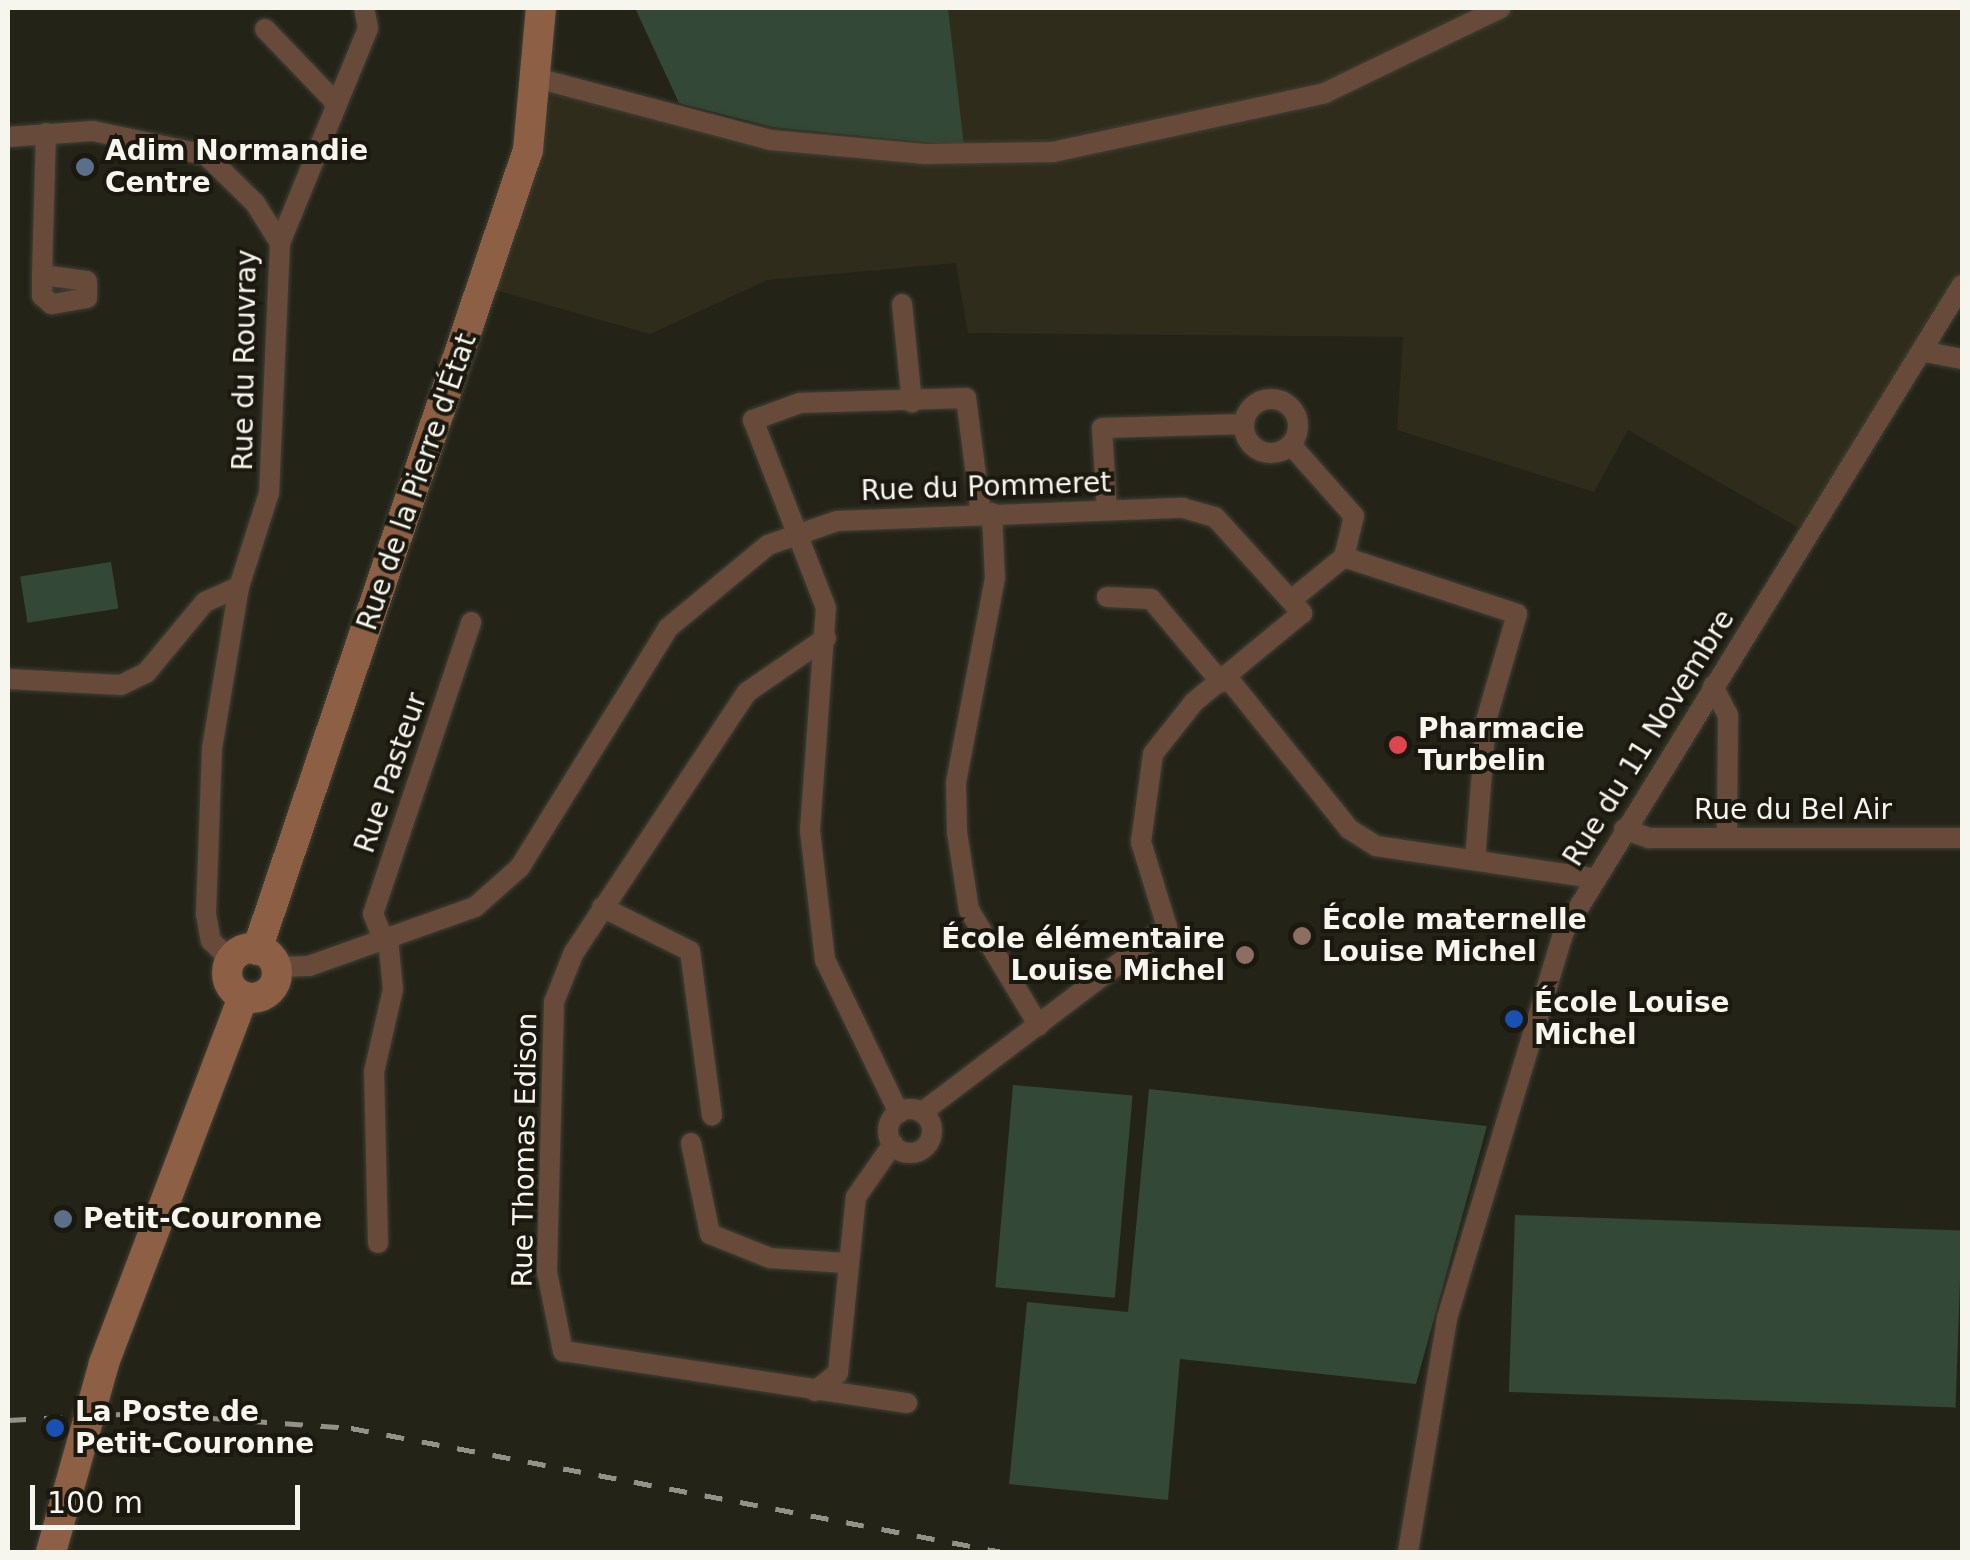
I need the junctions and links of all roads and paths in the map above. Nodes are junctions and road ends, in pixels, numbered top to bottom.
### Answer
1 (364, 8) edge
2 (541, 8) edge
3 (1502, 8) edge
4 (264, 29) dead end
5 (540, 79) junction
6 (335, 102) junction
7 (46, 133) junction
8 (8, 137) edge
9 (280, 243) junction
10 (42, 274) dead end
11 (1962, 284) edge
12 (902, 304) dead end
13 (1926, 352) junction
14 (1962, 358) edge
15 (912, 402) junction
16 (1244, 424) junction
17 (1290, 446) junction
18 (1107, 510) junction
19 (987, 513) junction
20 (796, 534) junction
21 (1344, 557) junction
22 (238, 587) junction
23 (1107, 598) dead end
24 (1291, 600) junction
25 (471, 622) dead end
26 (826, 638) junction
27 (8, 679) edge
28 (1224, 679) junction
29 (1713, 686) junction
30 (1624, 829) junction
31 (1727, 838) junction
32 (1962, 838) edge
33 (1475, 860) junction
34 (1592, 878) junction
35 (602, 906) junction
36 (386, 940) junction
37 (255, 959) junction
38 (243, 997) junction
39 (1039, 1026) junction
40 (922, 1112) junction
41 (898, 1113) junction
42 (712, 1116) dead end
43 (690, 1143) dead end
44 (893, 1144) junction
45 (378, 1243) dead end
46 (846, 1263) junction
47 (815, 1391) junction
48 (906, 1403) dead end
49 (51, 1552) edge
50 (1408, 1552) edge

1 - 6 street
2 - 5 street, Rue de la Pierre d'État
3 - 5 street
4 - 6 street
5 - 37 street, Rue de la Pierre d'État
6 - 9 street
7 - 8 street, Rue du Rouvray
7 - 9 street, Rue du Rouvray
7 - 10 street
9 - 22 street, Rue du Rouvray
11 - 13 street, Rue du 11 Novembre
12 - 15 street
13 - 14 street
13 - 29 street, Rue du 11 Novembre
15 - 19 street
15 - 20 street
16 - 17 street
16 - 17 street
16 - 18 street
17 - 21 street
18 - 19 street, Rue du Pommeret
18 - 24 street, Rue du Pommeret
19 - 20 street, Rue du Pommeret
19 - 39 street
20 - 26 street
20 - 36 street, Rue du Pommeret
21 - 24 street
21 - 33 street
22 - 27 street
22 - 37 street, Rue du Rouvray
23 - 28 street
24 - 28 street
25 - 36 street, Rue Pasteur
26 - 35 street, Rue Thomas Edison
26 - 41 street
28 - 33 street
28 - 39 street
29 - 30 street, Rue du 11 Novembre
29 - 31 street
30 - 31 street, Rue du Bel Air
30 - 34 street, Rue du 11 Novembre
31 - 32 street, Rue du Bel Air
33 - 34 street
34 - 50 street, Rue du 11 Novembre
35 - 42 street
35 - 47 street, Rue Thomas Edison
36 - 37 street, Rue du Pommeret
36 - 45 street, Rue Pasteur
37 - 38 street
37 - 38 street
38 - 49 street
39 - 40 street
40 - 41 street
40 - 44 street
41 - 44 street
43 - 46 street
44 - 46 street
46 - 47 street
47 - 48 street, Rue Thomas Edison

